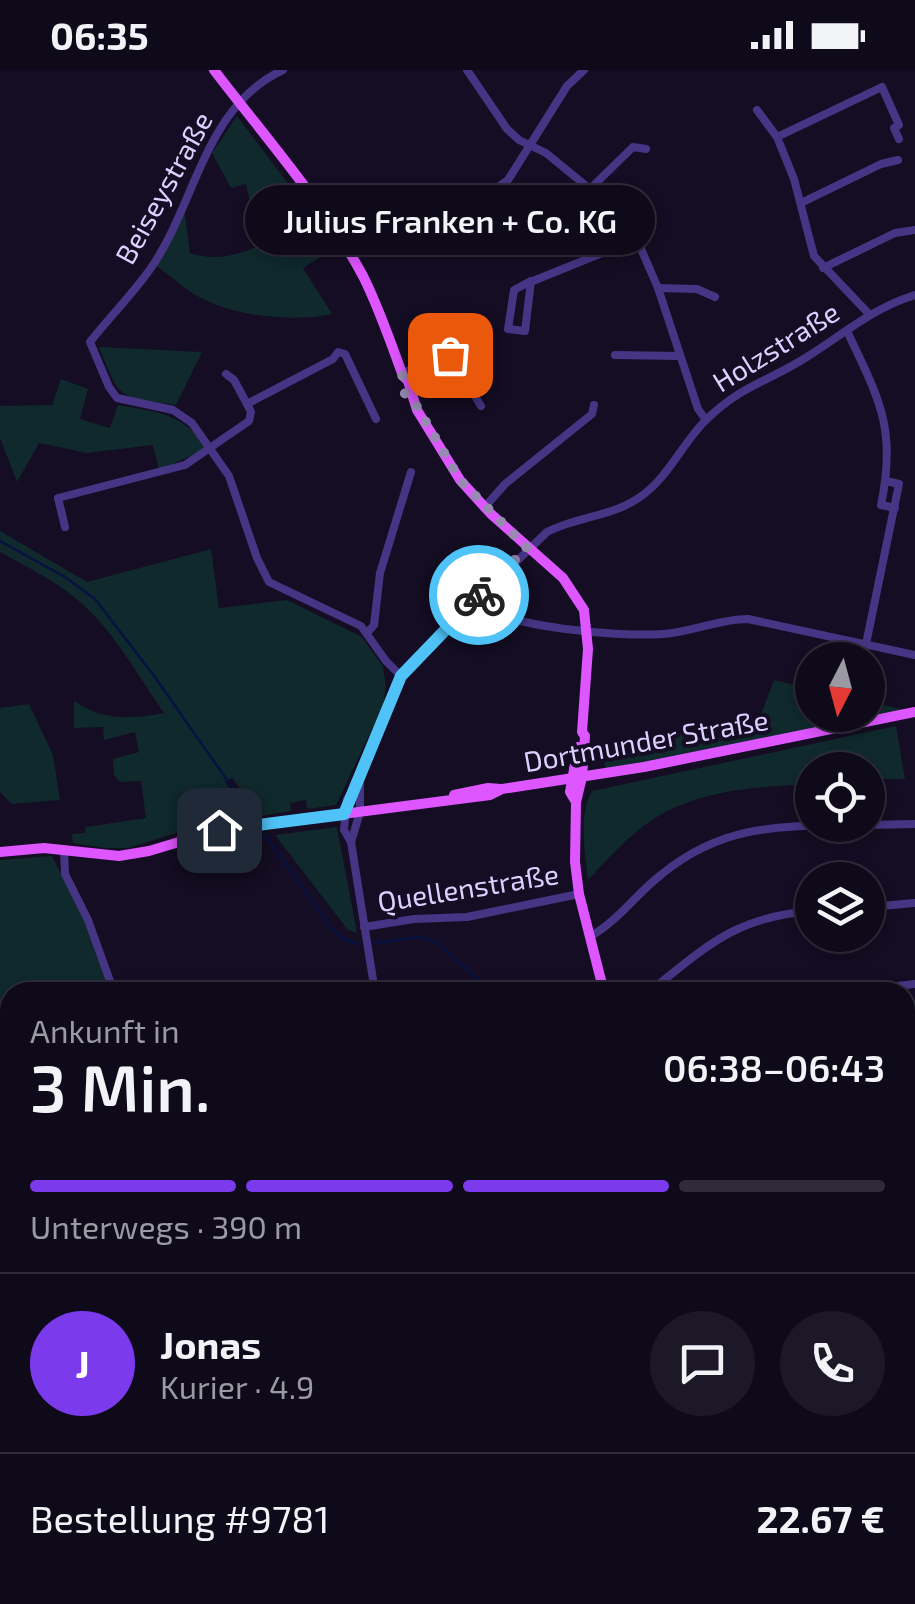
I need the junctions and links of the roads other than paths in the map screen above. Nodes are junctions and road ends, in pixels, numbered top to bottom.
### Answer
1 (214, 70) edge
2 (283, 70) edge
3 (467, 70) edge
4 (584, 70) edge
5 (238, 102) junction
6 (757, 110) dead end
7 (777, 138) junction
8 (899, 139) dead end
9 (532, 145) junction
10 (646, 148) dead end
11 (898, 160) dead end
12 (592, 187) junction
13 (802, 203) junction
14 (462, 219) dead end
15 (915, 230) edge
16 (639, 238) junction
17 (823, 268) junction
18 (531, 282) junction
19 (658, 288) junction
20 (915, 295) edge
21 (715, 297) dead end
22 (869, 314) junction
23 (847, 331) junction
24 (337, 339) dead end
25 (338, 352) junction
26 (615, 355) dead end
27 (680, 356) junction
28 (226, 374) dead end
29 (402, 375) junction
30 (247, 404) junction
31 (481, 406) dead end
32 (594, 406) dead end
33 (376, 418) dead end
34 (706, 420) junction
35 (212, 448) junction
36 (410, 472) dead end
37 (886, 481) junction
38 (484, 508) junction
39 (894, 508) junction
40 (64, 527) dead end
41 (527, 548) junction
42 (472, 601) junction
43 (586, 626) junction
44 (368, 632) junction
45 (857, 642) edge
46 (866, 642) edge
47 (885, 648) edge
48 (915, 655) edge
49 (401, 676) junction
50 (915, 712) edge
51 (577, 778) junction
52 (360, 780) junction
53 (360, 812) junction
54 (344, 814) junction
55 (915, 824) edge
56 (885, 825) edge
57 (795, 826) edge
58 (351, 842) junction
59 (64, 849) junction
60 (0, 852) edge
61 (579, 894) junction
62 (915, 903) edge
63 (885, 906) edge
64 (795, 913) edge
65 (364, 928) junction
66 (591, 936) junction
67 (110, 982) edge
68 (373, 982) edge
69 (602, 982) edge
70 (662, 982) edge

1 - 5 main road
2 - 5 street
3 - 9 street
4 - 9 street
5 - 29 main road
5 - 35 street, Beiseystraße
6 - 7 street
7 - 8 street
7 - 13 street
9 - 12 street
9 - 14 street
10 - 12 street
11 - 13 street
12 - 16 street
13 - 17 street
15 - 17 street
16 - 18 street
16 - 19 street
17 - 22 street
18 - 18 street
19 - 21 street
19 - 27 street
20 - 22 street, Holzstraße
22 - 23 street, Holzstraße
23 - 34 street, Holzstraße
23 - 37 street
24 - 25 street
25 - 30 street
25 - 33 street
26 - 27 street
27 - 34 street
28 - 30 street
29 - 31 street
29 - 38 main road
30 - 35 street
32 - 38 street
34 - 41 street, Holzstraße
35 - 40 street
35 - 44 street
36 - 44 street
37 - 39 street
37 - 39 street
38 - 41 main road
39 - 46 street
41 - 42 street, Holzstraße
41 - 43 main road
42 - 43 street
42 - 49 street, Holzstraße
43 - 45 street
43 - 51 main road
44 - 49 street
47 - 48 street
49 - 52 street
50 - 51 main road, Dortmunder Straße
51 - 53 main road, Dortmunder Straße
51 - 61 main road
52 - 53 street
52 - 54 street
53 - 54 main road, Dortmunder Straße
53 - 58 street
54 - 58 street
54 - 59 main road, Dortmunder Straße
55 - 56 street
57 - 66 street
58 - 65 street
59 - 60 main road, Dortmunder Straße
59 - 67 street
61 - 65 street, Quellenstraße
61 - 66 main road
62 - 63 street
64 - 70 street
65 - 68 street
66 - 69 main road

